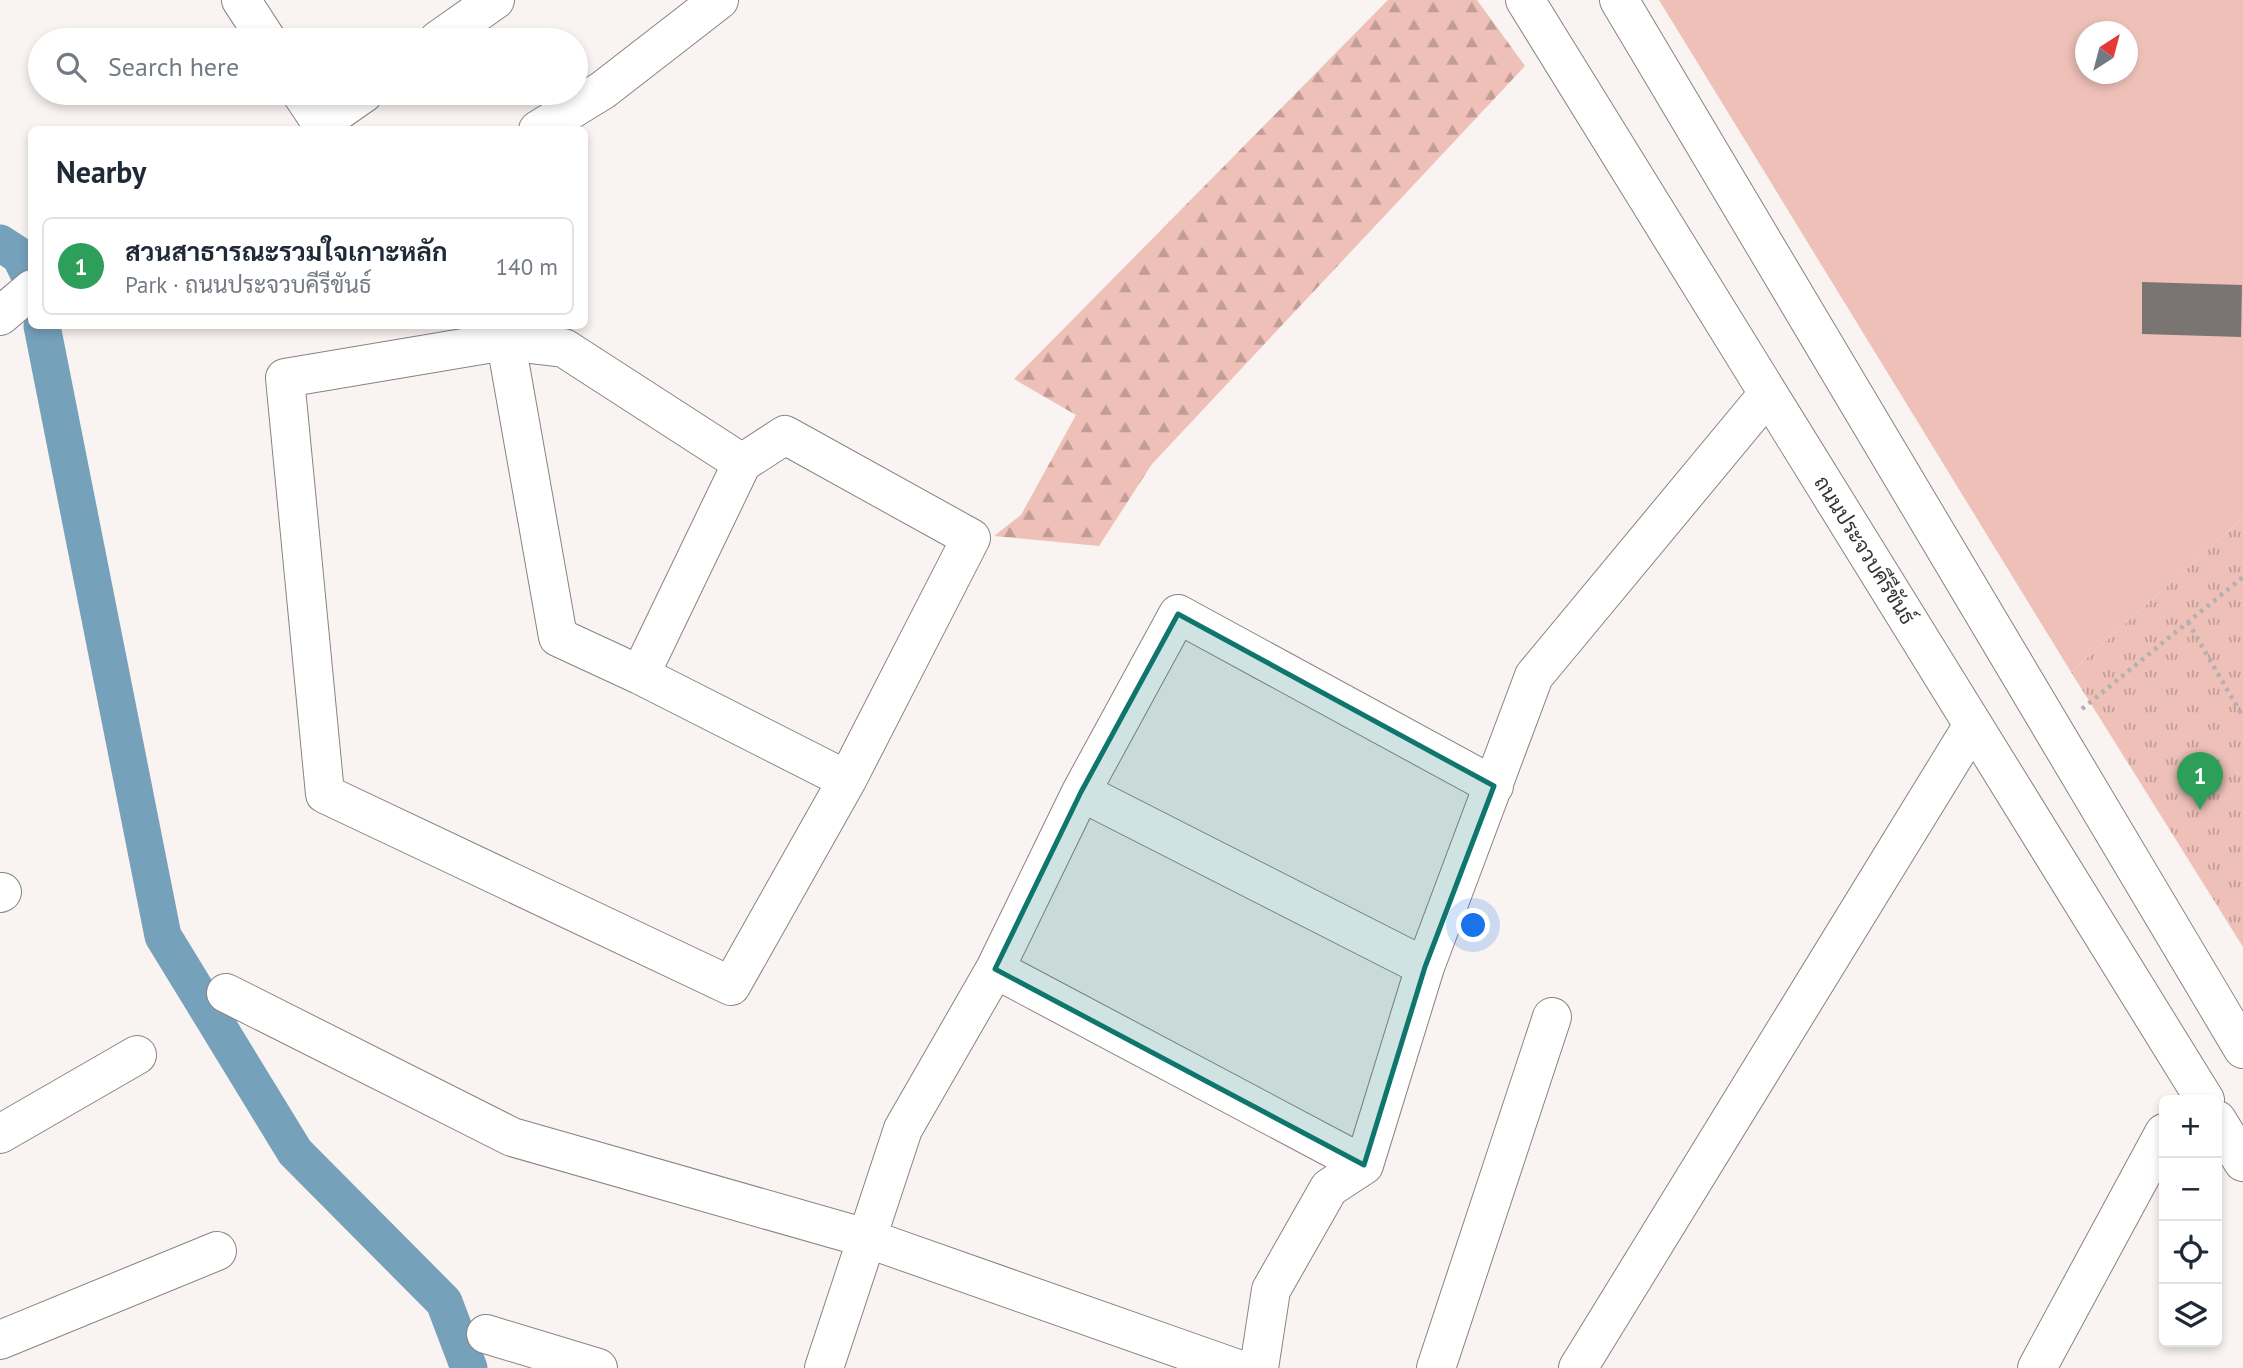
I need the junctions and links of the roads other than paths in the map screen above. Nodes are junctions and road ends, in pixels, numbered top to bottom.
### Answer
1 (241, 0) edge
2 (495, 0) edge
3 (719, 0) edge
4 (1525, 0) edge
5 (1619, 0) edge
6 (259, 28) edge
7 (455, 28) edge
8 (588, 99) edge
9 (309, 105) edge
10 (347, 105) edge
11 (579, 105) edge
12 (544, 126) edge
13 (28, 292) edge
14 (0, 316) edge
15 (504, 333) edge
16 (1768, 394) junction
17 (742, 463) junction
18 (640, 675) junction
19 (1973, 725) junction
20 (847, 780) junction
21 (1494, 786) junction
22 (1081, 792) junction
23 (1425, 967) junction
24 (995, 969) junction
25 (226, 993) dead end
26 (1552, 1017) dead end
27 (2243, 1049) edge
28 (137, 1055) dead end
29 (2193, 1094) edge
30 (2222, 1128) edge
31 (0, 1134) edge
32 (2159, 1142) edge
33 (2243, 1162) edge
34 (1364, 1165) junction
35 (866, 1238) junction
36 (217, 1251) dead end
37 (486, 1334) dead end
38 (0, 1340) edge
39 (598, 1368) edge
40 (824, 1368) edge
41 (1235, 1368) edge
42 (1259, 1368) edge
43 (1436, 1368) edge
44 (1578, 1368) edge
45 (2037, 1368) edge

1 - 6 street
2 - 7 street
3 - 8 street
4 - 16 street, ถนนประจวบคีรีขันธ์
5 - 27 street
9 - 10 street
11 - 12 street
13 - 14 street
15 - 17 street
15 - 18 street
15 - 20 street
16 - 19 street, ถนนประจวบคีรีขันธ์
16 - 21 street
17 - 18 street
17 - 20 street
18 - 20 street
19 - 29 street, ถนนประจวบคีรีขันธ์
19 - 44 street
21 - 22 street
21 - 23 street
22 - 23 street
22 - 24 street
23 - 34 street
24 - 34 street
24 - 35 street
25 - 35 street
26 - 43 street
28 - 31 street
30 - 33 street
32 - 45 street
34 - 42 street
35 - 40 street
35 - 41 street
36 - 38 street
37 - 39 street

